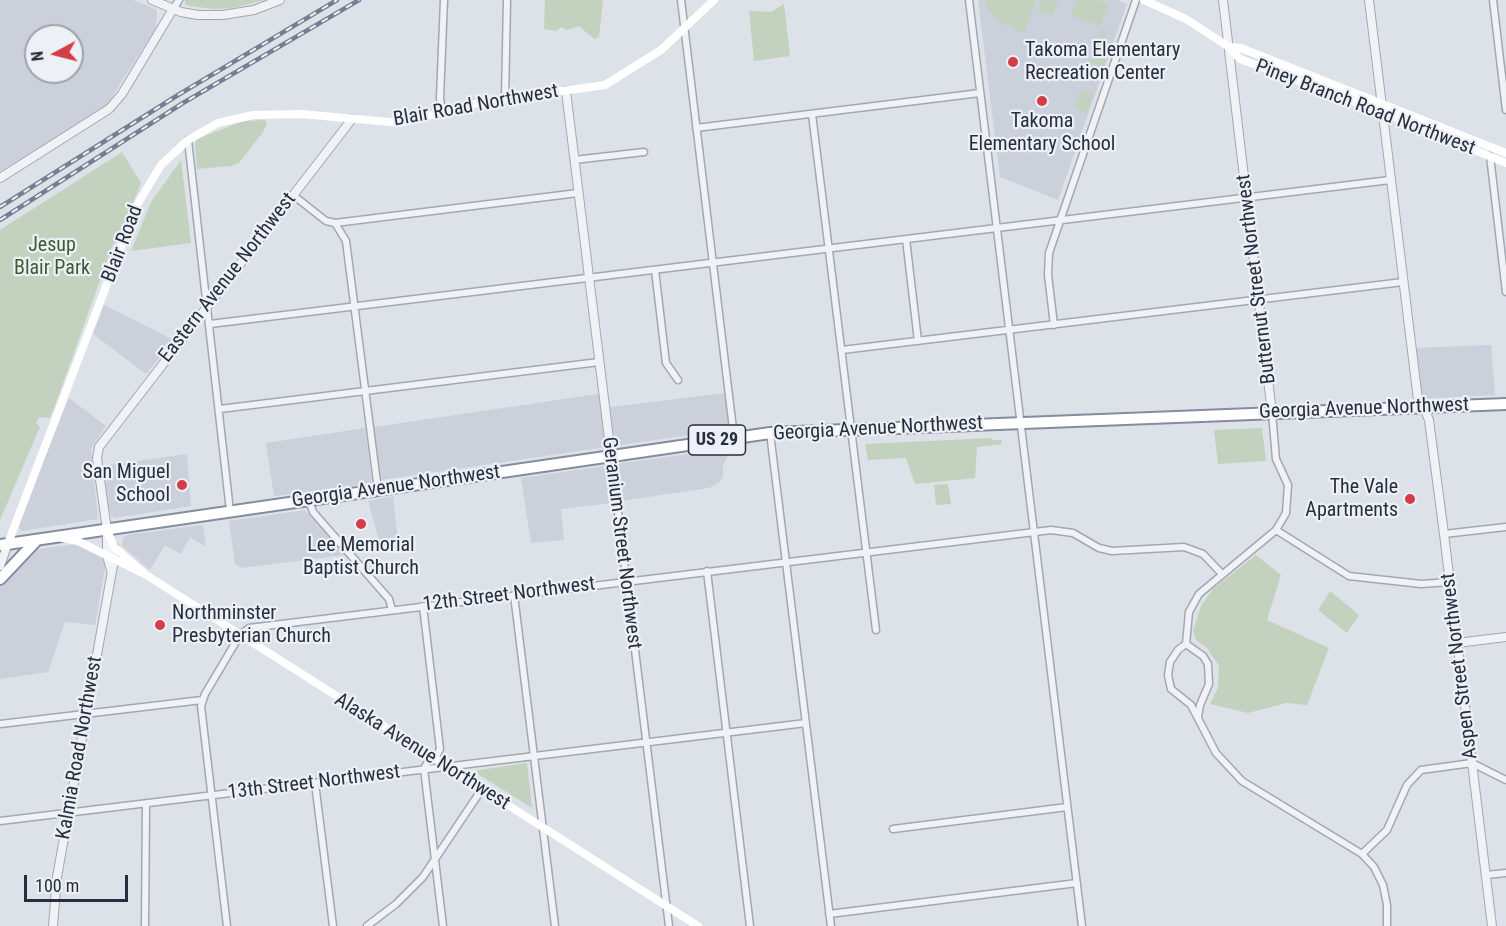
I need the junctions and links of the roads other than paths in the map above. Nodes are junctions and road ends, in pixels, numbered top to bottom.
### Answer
1 (152, 0) edge
2 (179, 0) edge
3 (280, 0) edge
4 (444, 0) edge
5 (507, 0) edge
6 (681, 0) edge
7 (714, 0) edge
8 (969, 0) edge
9 (1136, 0) edge
10 (1144, 0) edge
11 (1223, 0) edge
12 (1369, 0) edge
13 (1493, 0) edge
14 (173, 9) junction
15 (684, 28) junction
16 (1229, 46) junction
17 (1503, 64) edge
18 (566, 91) junction
19 (980, 93) junction
20 (505, 99) junction
21 (1383, 108) junction
22 (1506, 110) edge
23 (442, 113) junction
24 (812, 114) junction
25 (352, 119) junction
26 (696, 128) junction
27 (188, 140) junction
28 (644, 152) dead end
29 (1506, 153) edge
30 (1490, 156) junction
31 (574, 160) junction
32 (1506, 163) edge
33 (0, 178) edge
34 (1390, 180) junction
35 (578, 193) junction
36 (293, 195) junction
37 (1247, 198) junction
38 (1058, 220) junction
39 (335, 223) junction
40 (997, 228) junction
41 (906, 239) junction
42 (829, 248) junction
43 (713, 262) junction
44 (654, 270) junction
45 (589, 277) junction
46 (1403, 282) junction
47 (1506, 292) edge
48 (1260, 300) junction
49 (208, 304) junction
50 (355, 306) junction
51 (210, 324) junction
52 (1054, 325) junction
53 (1010, 330) junction
54 (918, 341) junction
55 (842, 350) junction
56 (599, 362) junction
57 (678, 380) dead end
58 (366, 391) junction
59 (1506, 404) edge
60 (1421, 408) junction
61 (220, 409) junction
62 (1272, 413) junction
63 (1021, 423) junction
64 (851, 429) junction
65 (770, 433) junction
66 (105, 437) joint
67 (734, 437) junction
68 (610, 455) junction
69 (378, 490) junction
70 (309, 500) junction
71 (230, 511) junction
72 (1506, 527) edge
73 (107, 530) junction
74 (1276, 530) junction
75 (1033, 532) junction
76 (1444, 534) junction
77 (56, 537) junction
78 (37, 540) junction
79 (2, 547) edge
80 (114, 547) junction
81 (866, 552) junction
82 (111, 558) junction
83 (787, 561) junction
84 (0, 566) edge
85 (706, 571) junction
86 (1222, 574) junction
87 (148, 576) junction
88 (0, 579) edge
89 (626, 581) junction
90 (1450, 582) junction
91 (514, 595) junction
92 (423, 606) junction
93 (392, 610) junction
94 (876, 630) dead end
95 (240, 635) junction
96 (1506, 640) edge
97 (1458, 643) junction
98 (1186, 644) junction
99 (202, 700) junction
100 (1202, 700) junction
101 (1188, 704) junction
102 (87, 714) junction
103 (1198, 717) junction
104 (806, 723) junction
105 (0, 724) edge
106 (726, 733) junction
107 (646, 742) junction
108 (534, 756) junction
109 (433, 758) junction
110 (1472, 763) junction
111 (447, 766) junction
112 (424, 769) junction
113 (1506, 780) edge
114 (315, 783) junction
115 (482, 789) junction
116 (211, 796) junction
117 (146, 804) junction
118 (1067, 807) junction
119 (68, 814) junction
120 (0, 822) edge
121 (542, 827) junction
122 (892, 829) dead end
123 (1362, 854) junction
124 (435, 862) junction
125 (1506, 873) edge
126 (1486, 875) junction
127 (1077, 883) junction
128 (666, 906) junction
129 (829, 914) junction
130 (53, 926) edge
131 (146, 926) edge
132 (227, 926) edge
133 (333, 926) edge
134 (367, 926) edge
135 (443, 926) edge
136 (555, 926) edge
137 (669, 926) edge
138 (698, 926) edge
139 (750, 926) edge
140 (831, 926) edge
141 (1082, 926) edge
142 (1387, 926) edge
143 (1492, 926) edge

1 - 14 street
2 - 14 street
3 - 14 street
4 - 23 street
5 - 20 street
6 - 15 street
7 - 15 main road, Blair Road Northwest
8 - 19 street
9 - 38 street
10 - 16 main road, Piney Branch Road Northwest
11 - 16 street, Butternut Street Northwest
12 - 21 street, Aspen Street Northwest
13 - 17 street
14 - 33 street
15 - 18 main road, Blair Road Northwest
15 - 26 street
16 - 21 main road, Piney Branch Road Northwest
16 - 37 street, Butternut Street Northwest
17 - 22 street
18 - 20 main road, Blair Road Northwest
18 - 31 street, Geranium Street Northwest
19 - 24 street
19 - 40 street
20 - 23 main road, Blair Road Northwest
21 - 29 main road, Piney Branch Road Northwest
21 - 30 main road, Piney Branch Road Northwest
21 - 34 street, Aspen Street Northwest
23 - 25 main road, Blair Road Northwest
24 - 26 street
24 - 42 street
25 - 27 main road, Blair Road
25 - 36 street, Eastern Avenue Northwest
26 - 43 street
27 - 49 street
27 - 79 main road, Blair Road
28 - 31 street
30 - 32 main road, Piney Branch Road Northwest
30 - 47 street
31 - 35 street, Geranium Street Northwest
34 - 37 street
34 - 46 street, Aspen Street Northwest
35 - 39 street
35 - 45 street, Geranium Street Northwest
36 - 39 street
36 - 49 street, Eastern Avenue Northwest
37 - 38 street
37 - 48 street, Butternut Street Northwest
38 - 40 street
38 - 52 street
39 - 50 street
40 - 41 street
40 - 53 street
41 - 42 street
41 - 54 street
42 - 43 street
42 - 55 street
43 - 44 street
43 - 67 street
44 - 45 street
44 - 57 street
45 - 50 street
45 - 56 street, Geranium Street Northwest
46 - 48 street
46 - 60 street, Aspen Street Northwest
48 - 52 street
48 - 62 street, Butternut Street Northwest
49 - 51 street
49 - 66 street, Eastern Avenue Northwest
50 - 51 street
50 - 58 street
51 - 61 street
52 - 53 street
53 - 54 street
53 - 63 street
54 - 55 street
55 - 64 street
56 - 58 street
56 - 68 street, Geranium Street Northwest
58 - 61 street
58 - 69 street
59 - 60 highway, Georgia Avenue Northwest / US 29
60 - 62 highway, Georgia Avenue Northwest / US 29
60 - 76 street, Aspen Street Northwest
61 - 71 street
62 - 63 highway, Georgia Avenue Northwest / US 29
62 - 74 street, Butternut Street Northwest
63 - 64 highway, Georgia Avenue Northwest / US 29
63 - 75 street
64 - 65 highway, Georgia Avenue Northwest / US 29
64 - 81 street
65 - 67 highway, Georgia Avenue Northwest / US 29
65 - 83 street
66 - 73 street, Kalmia Road Northwest
67 - 68 highway, Georgia Avenue Northwest / US 29
68 - 69 highway, Georgia Avenue Northwest / US 29
68 - 89 street, Geranium Street Northwest
69 - 70 highway, Georgia Avenue Northwest / US 29
70 - 71 highway, Georgia Avenue Northwest / US 29
70 - 93 street
71 - 73 highway, Georgia Avenue Northwest / US 29
72 - 76 street
73 - 77 highway, Georgia Avenue Northwest / US 29
73 - 80 main road, Kalmia Road Northwest
73 - 82 street, Kalmia Road Northwest
74 - 86 street, Butternut Street Northwest
74 - 90 street
75 - 81 street, 12th Street Northwest
75 - 86 street, 12th Street Northwest
75 - 118 street
76 - 90 street, Aspen Street Northwest
77 - 78 highway, Georgia Avenue Northwest / US 29
77 - 82 main road, Alaska Avenue Northwest
78 - 79 highway, Georgia Avenue Northwest / US 29
78 - 88 highway
79 - 84 street
80 - 82 street, Kalmia Road Northwest
80 - 87 main road, Alaska Avenue Northwest
81 - 83 street, 12th Street Northwest
81 - 94 street
82 - 87 main road, Alaska Avenue Northwest
82 - 102 street, Kalmia Road Northwest
83 - 85 street, 12th Street Northwest
83 - 104 street
85 - 89 street, 12th Street Northwest
85 - 106 street
86 - 98 street, Butternut Street Northwest
87 - 95 main road, Alaska Avenue Northwest
89 - 91 street, 12th Street Northwest
89 - 107 street, Geranium Street Northwest
90 - 97 street, Aspen Street Northwest
91 - 92 street, 12th Street Northwest
91 - 108 street
92 - 93 street, 12th Street Northwest
92 - 109 street
93 - 95 street, 12th Street Northwest
95 - 99 street
95 - 109 main road, Alaska Avenue Northwest
96 - 97 street
97 - 110 street, Aspen Street Northwest
98 - 100 street
98 - 101 street
99 - 102 street
99 - 116 street
100 - 101 street
100 - 103 street
101 - 103 street
102 - 105 street
102 - 119 street, Kalmia Road Northwest
103 - 123 street
104 - 106 street, 13th Street Northwest
104 - 129 street
106 - 107 street, 13th Street Northwest
106 - 139 street
107 - 108 street, 13th Street Northwest
107 - 128 street, Geranium Street Northwest
108 - 111 street, 13th Street Northwest
108 - 121 street
109 - 111 main road, Alaska Avenue Northwest
109 - 112 street
110 - 113 street
110 - 123 street
110 - 126 street, Aspen Street Northwest
111 - 112 street, 13th Street Northwest
111 - 115 main road, Alaska Avenue Northwest
112 - 114 street, 13th Street Northwest
112 - 124 street
114 - 116 street, 13th Street Northwest
114 - 133 street
115 - 121 main road, Alaska Avenue Northwest
115 - 124 street
116 - 117 street, 13th Street Northwest
116 - 132 street
117 - 119 street, 13th Street Northwest
117 - 131 street
118 - 122 street
118 - 127 street
119 - 120 street, 13th Street Northwest
119 - 130 street, Kalmia Road Northwest
121 - 128 main road, Alaska Avenue Northwest
121 - 136 street
123 - 142 street
124 - 134 street
124 - 135 street
125 - 126 street
126 - 143 street, Aspen Street Northwest
127 - 129 street
127 - 141 street
128 - 137 street, Geranium Street Northwest
128 - 138 main road, Alaska Avenue Northwest
129 - 140 street

